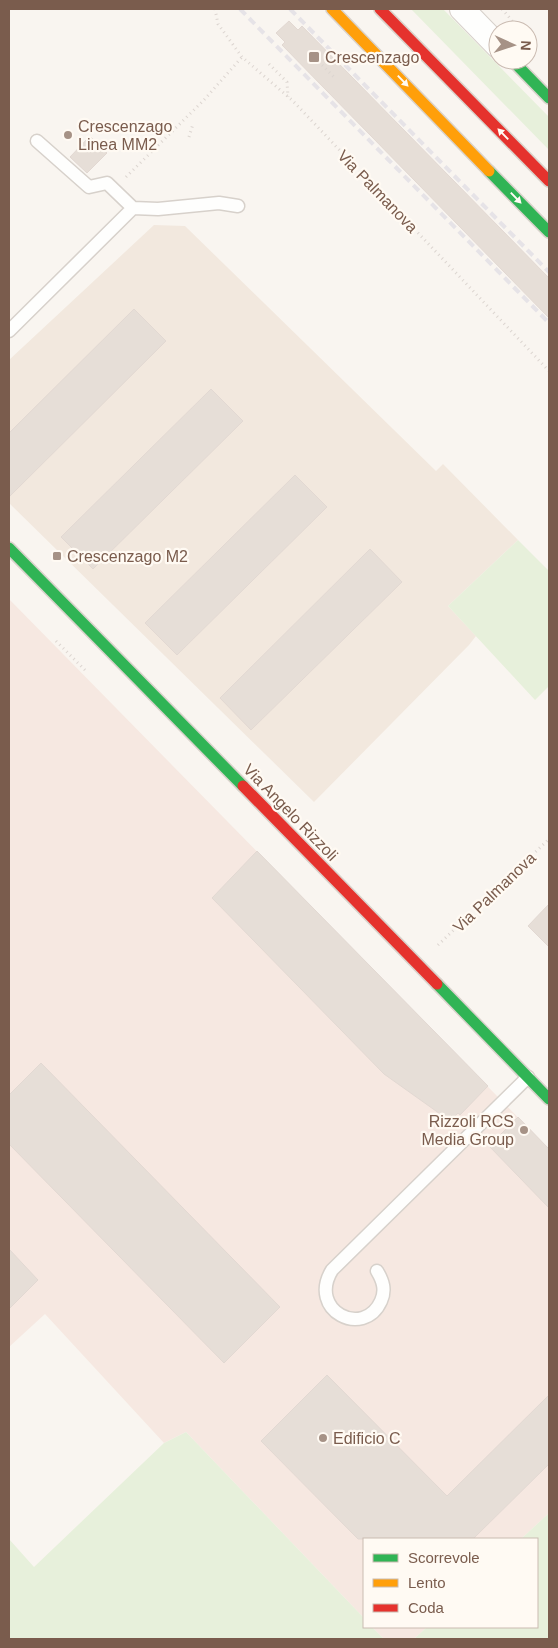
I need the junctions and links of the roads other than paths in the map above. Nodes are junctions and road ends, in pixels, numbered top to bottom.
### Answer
1 (332, 9) edge
2 (380, 9) edge
3 (462, 9) edge
4 (488, 36) edge
5 (522, 70) edge
6 (549, 98) edge
7 (37, 141) dead end
8 (549, 182) edge
9 (238, 206) dead end
10 (133, 208) junction
11 (549, 232) edge
12 (9, 331) edge
13 (9, 548) edge
14 (528, 1077) junction
15 (549, 1099) edge
16 (377, 1271) dead end

1 -> 11 main road
8 -> 2 main road
3 - 4 street
5 - 6 main road
7 - 10 lane
9 - 10 lane
10 - 12 lane
13 - 14 main road, Via Angelo Rizzoli
14 - 15 main road, Via Angelo Rizzoli
14 - 16 lane

